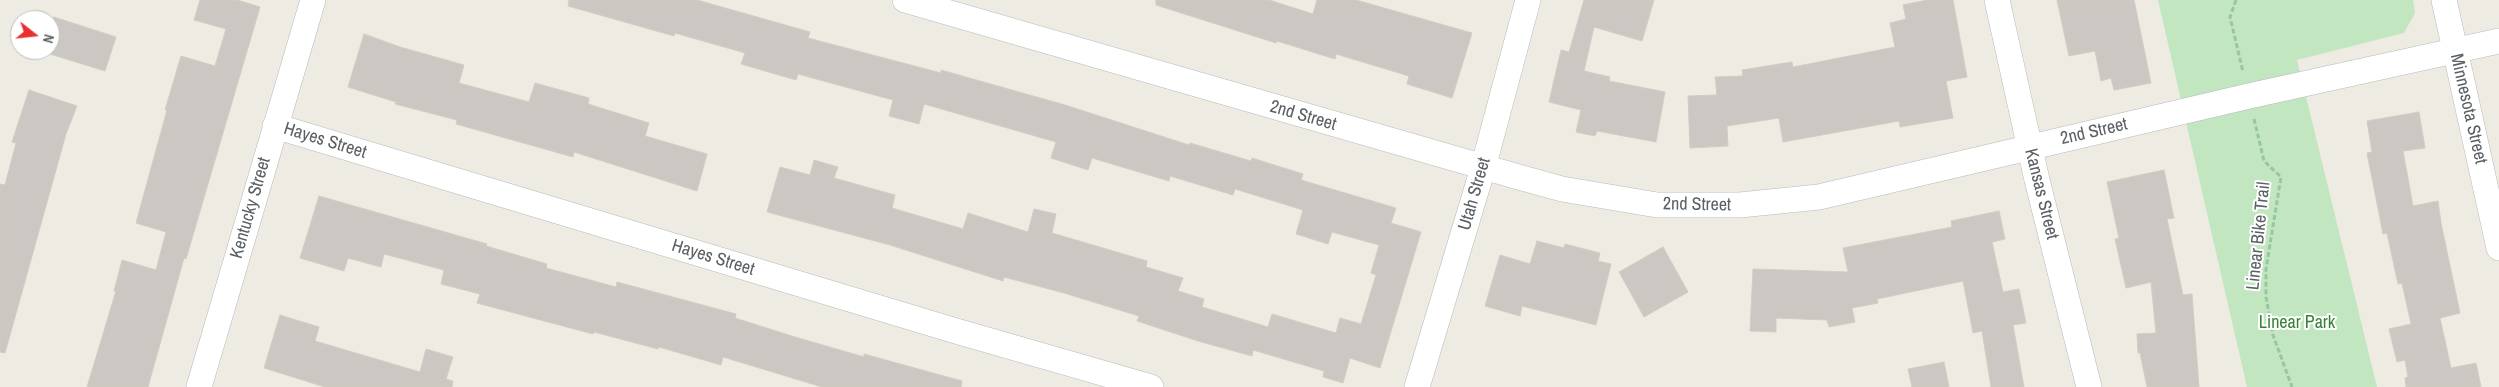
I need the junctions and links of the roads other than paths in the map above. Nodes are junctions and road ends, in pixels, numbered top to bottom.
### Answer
1 (313, 0) edge
2 (905, 0) edge
3 (1528, 0) edge
4 (1997, 0) edge
5 (2444, 0) edge
6 (2499, 41) edge
7 (2455, 51) junction
8 (275, 126) junction
9 (2030, 147) junction
10 (1483, 168) junction
11 (2499, 248) edge
12 (199, 387) edge
13 (1151, 387) edge
14 (1417, 387) edge
15 (2089, 387) edge

1 - 8 street, Kentucky Street
2 - 10 street, 2nd Street
3 - 10 street, Utah Street
4 - 9 street, Kansas Street
5 - 7 street, Minnesota Street
6 - 7 street, 2nd Street
7 - 9 street, 2nd Street
7 - 11 street, Minnesota Street
8 - 12 street, Kentucky Street
8 - 13 street, Hayes Street
9 - 10 street, 2nd Street
9 - 15 street, Kansas Street
10 - 14 street, Utah Street

